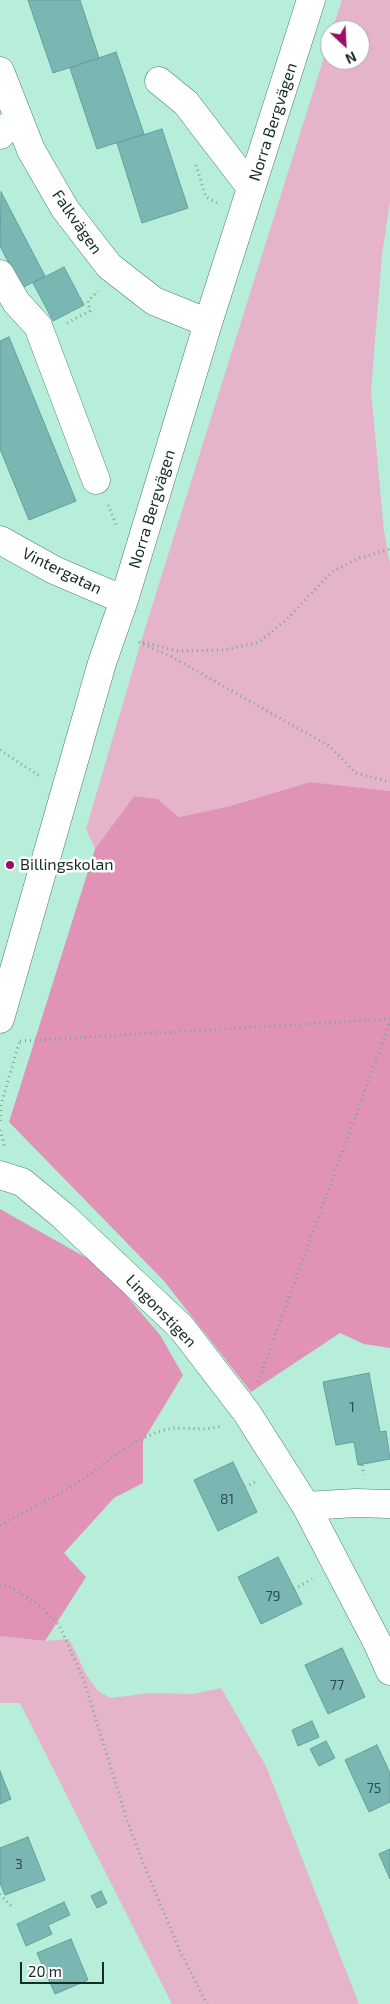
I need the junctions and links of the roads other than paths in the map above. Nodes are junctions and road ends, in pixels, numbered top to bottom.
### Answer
1 (311, 0) edge
2 (0, 71) edge
3 (159, 81) dead end
4 (9, 126) edge
5 (251, 188) junction
6 (0, 274) edge
7 (8, 299) edge
8 (208, 323) junction
9 (96, 480) dead end
10 (0, 540) edge
11 (124, 600) junction
12 (0, 1019) edge
13 (4, 1165) edge
14 (390, 1504) edge
15 (306, 1506) junction
16 (390, 1671) edge

1 - 5 street, Norra Bergvägen
2 - 4 street, Falkvägen
3 - 5 street
4 - 8 street, Falkvägen
5 - 8 street, Norra Bergvägen
6 - 7 street
7 - 9 street
8 - 11 street, Norra Bergvägen
10 - 11 street, Vintergatan
11 - 12 street, Norra Bergvägen
13 - 15 street, Lingonstigen
14 - 15 street
15 - 16 street, Lingonstigen

